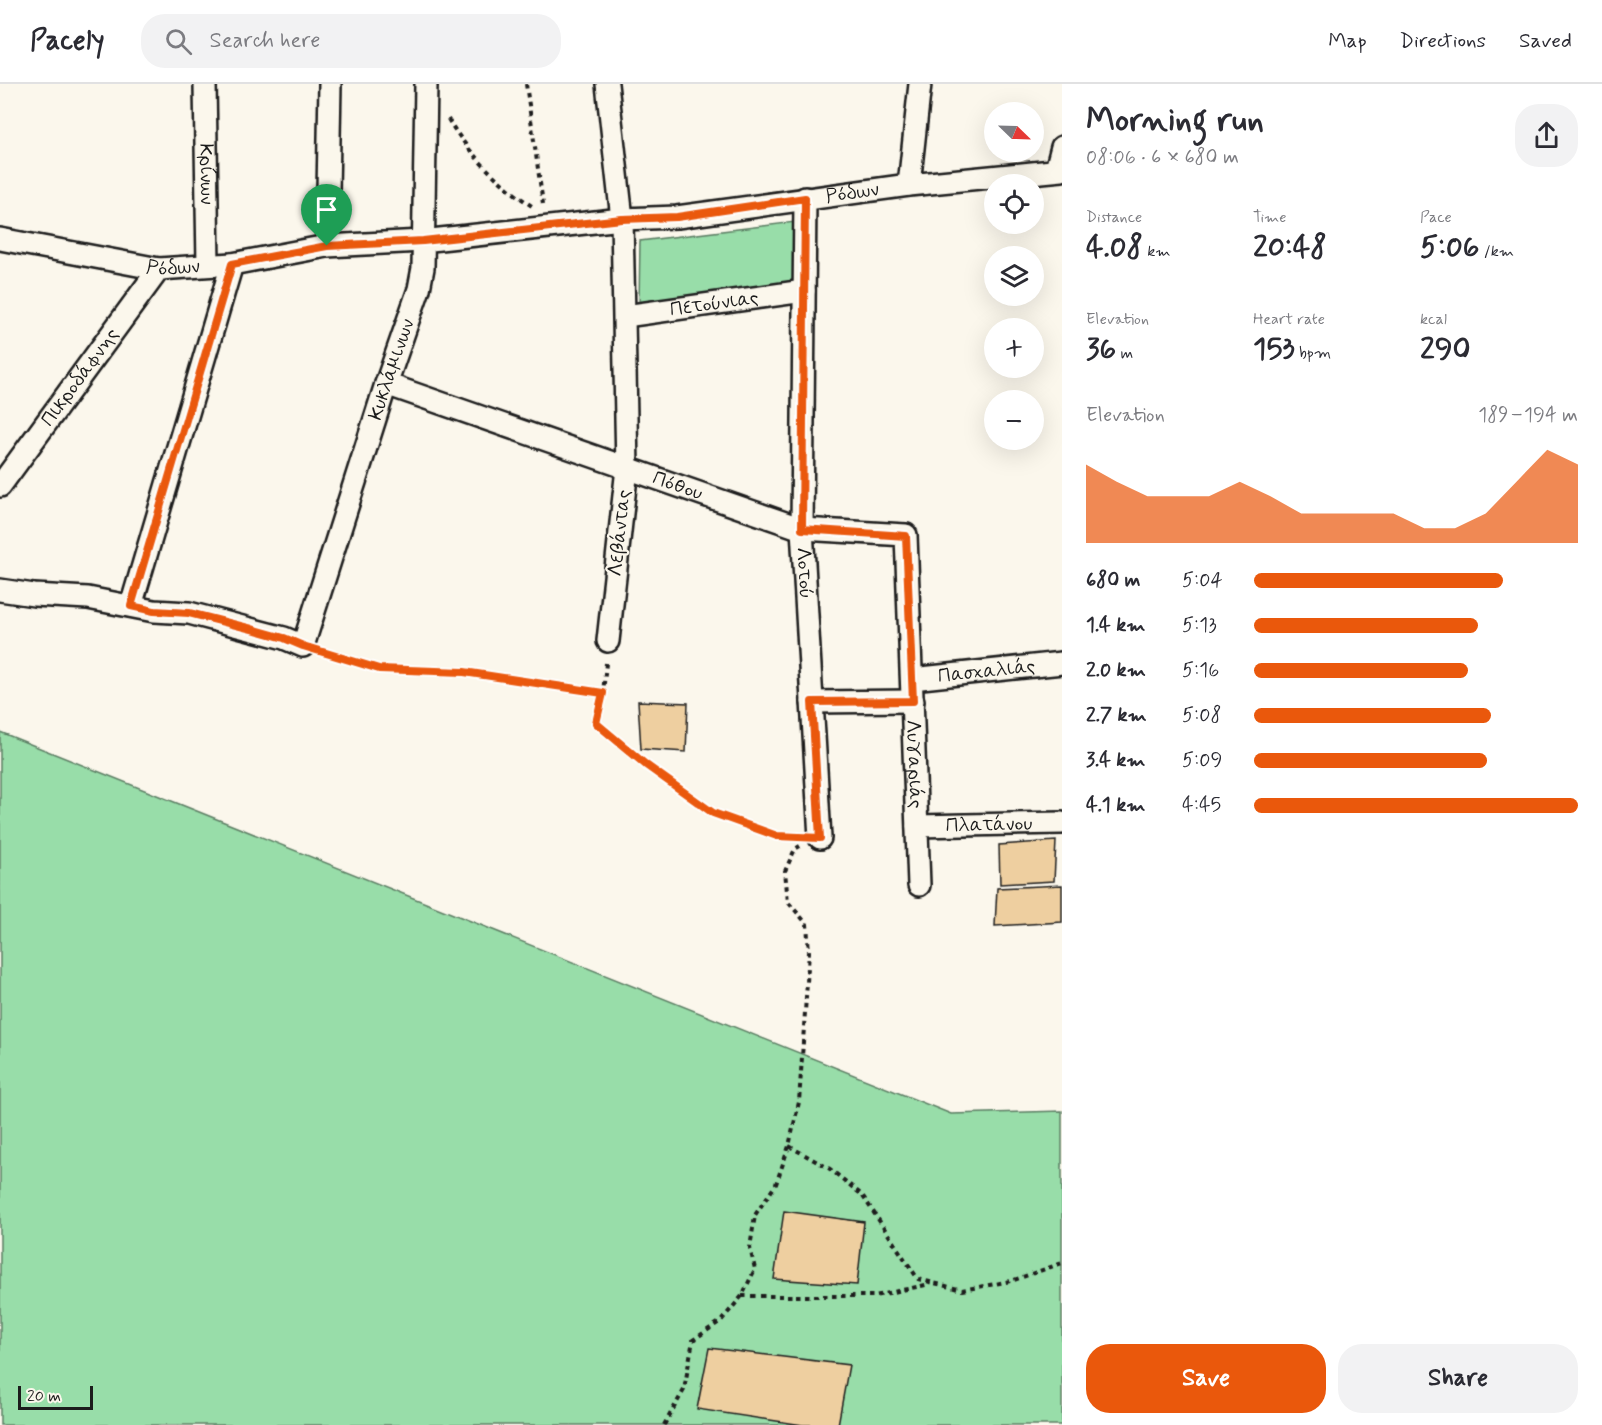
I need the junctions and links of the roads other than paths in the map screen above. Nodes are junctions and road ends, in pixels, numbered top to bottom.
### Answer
1 (205, 84) edge
2 (330, 84) edge
3 (426, 84) edge
4 (607, 84) edge
5 (920, 84) edge
6 (1062, 147) edge
7 (1059, 170) edge
8 (909, 185) junction
9 (805, 198) junction
10 (622, 219) junction
11 (0, 238) edge
12 (423, 241) junction
13 (327, 246) junction
14 (208, 264) junction
15 (232, 264) junction
16 (159, 269) junction
17 (804, 291) junction
18 (625, 316) junction
19 (386, 384) junction
20 (7, 466) edge
21 (627, 468) junction
22 (0, 486) edge
23 (802, 529) junction
24 (906, 536) joint
25 (0, 590) edge
26 (131, 606) junction
27 (608, 641) road end
28 (1062, 663) edge
29 (912, 679) junction
30 (913, 701) junction
31 (812, 702) junction
32 (1062, 823) edge
33 (917, 826) junction
34 (820, 838) road end
35 (919, 885) dead end

1 - 14 street, Κρίνων
2 - 13 street
3 - 12 street, Κυκλάμινων
4 - 10 street, Λεβάντας
5 - 8 street
6 - 7 street
7 - 8 street, Ρόδων
8 - 9 street, Ρόδων
9 - 10 street, Ρόδων
9 - 17 street, Λοτού
10 - 12 street, Ρόδων
10 - 18 street, Λεβάντας
11 - 16 street, Ρόδων
12 - 13 street, Ρόδων
12 - 19 street, Κυκλάμινων
13 - 15 street, Ρόδων
14 - 15 street, Ρόδων
14 - 16 street, Ρόδων
15 - 26 street
16 - 20 street, Πικροδάφνης
17 - 18 street, Πετούνιας
17 - 23 street, Λοτού
18 - 21 street, Λεβάντας
19 - 21 street, Πόθου
19 - 26 street, Κυκλάμινων
20 - 22 street, Πικροδάφνης
21 - 23 street, Πόθου
21 - 27 street, Λεβάντας
23 - 24 street, Πόθου
23 - 31 street, Λοτού
24 - 29 street, Λυγαριάς
25 - 26 street
28 - 29 street, Πασχαλιάς
29 - 30 street, Λυγαριάς
30 - 31 street
30 - 33 street, Λυγαριάς
31 - 34 street, Λοτού
32 - 33 street, Πλατάνου
33 - 35 street, Λυγαριάς

